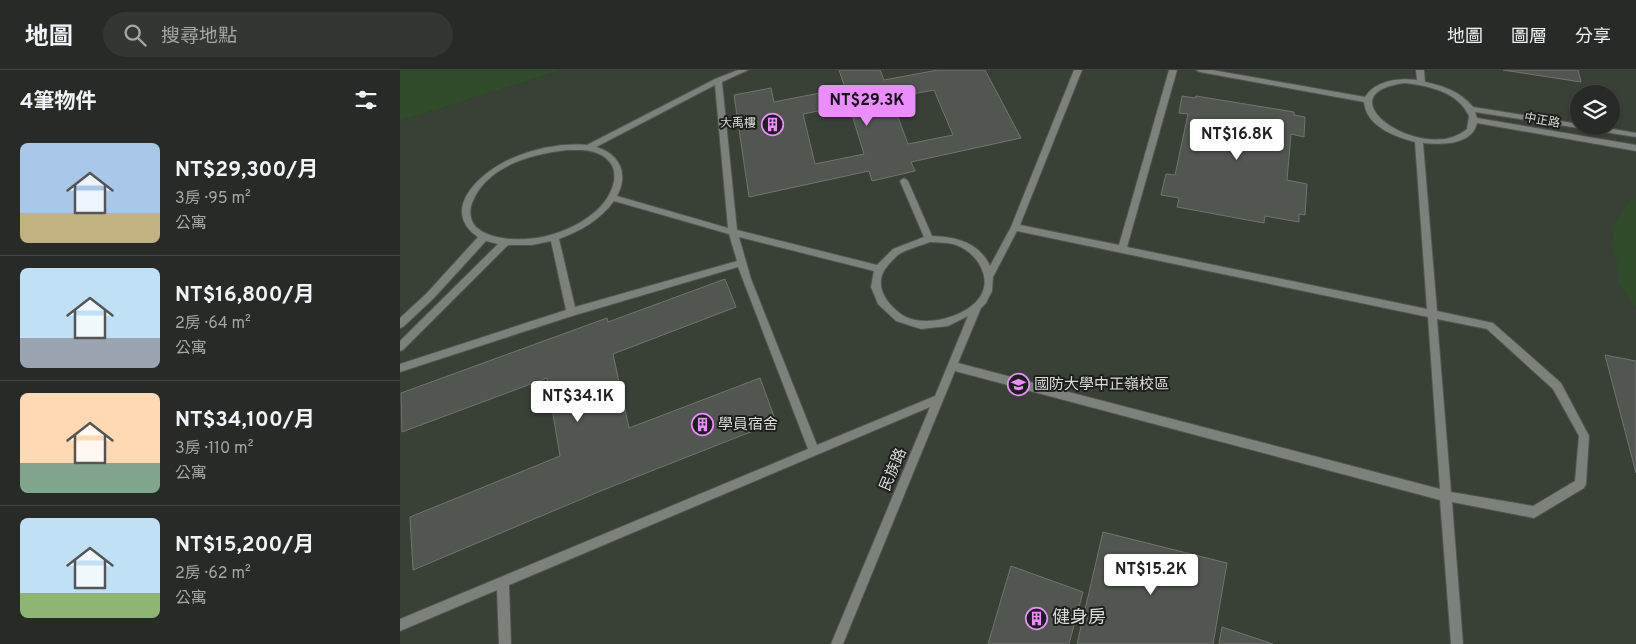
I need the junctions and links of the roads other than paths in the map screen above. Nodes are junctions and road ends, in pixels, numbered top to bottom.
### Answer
1 (744, 70) edge
2 (1078, 70) edge
3 (1173, 70) edge
4 (1200, 70) edge
5 (1420, 70) edge
6 (718, 81) junction
7 (1421, 82) junction
8 (1368, 100) junction
9 (1469, 108) junction
10 (1474, 120) junction
11 (1570, 125) edge
12 (1620, 132) edge
13 (1636, 135) edge
14 (1419, 140) junction
15 (588, 148) junction
16 (1636, 148) edge
17 (904, 181) dead end
18 (613, 198) junction
19 (1015, 227) junction
20 (733, 232) junction
21 (554, 237) junction
22 (483, 238) junction
23 (929, 239) junction
24 (505, 243) junction
25 (1122, 250) junction
26 (742, 263) junction
27 (879, 270) junction
28 (989, 276) junction
29 (977, 306) junction
30 (571, 312) junction
31 (1432, 315) junction
32 (400, 324) edge
33 (400, 347) edge
34 (953, 366) junction
35 (400, 368) edge
36 (940, 398) junction
37 (814, 451) junction
38 (1446, 496) junction
39 (503, 582) junction
40 (400, 625) edge
41 (505, 644) edge
42 (836, 644) edge
43 (1457, 644) edge

1 - 6 lane
2 - 19 lane
3 - 25 lane
4 - 8 lane
5 - 7 lane
6 - 15 lane
6 - 20 lane
7 - 8 lane
7 - 9 lane
8 - 14 lane
9 - 10 lane
9 - 11 lane, 中正路
10 - 14 lane
10 - 16 lane, 中正路
12 - 13 lane, 中正路
14 - 31 lane
15 - 18 lane
15 - 22 lane
17 - 23 lane
18 - 20 lane
18 - 21 lane
19 - 25 lane
19 - 28 lane
20 - 26 lane
20 - 27 lane
21 - 24 lane
21 - 30 lane
22 - 24 lane
22 - 32 lane
23 - 27 lane
23 - 28 lane
24 - 33 lane
25 - 31 lane
26 - 30 lane
26 - 37 lane
27 - 29 lane
28 - 29 lane
29 - 34 lane, 民族路
30 - 35 lane
31 - 38 lane
31 - 38 lane
34 - 36 lane, 民族路
34 - 38 lane
36 - 37 lane
36 - 42 lane, 民族路
37 - 39 lane
38 - 43 lane
39 - 40 lane
39 - 41 lane

